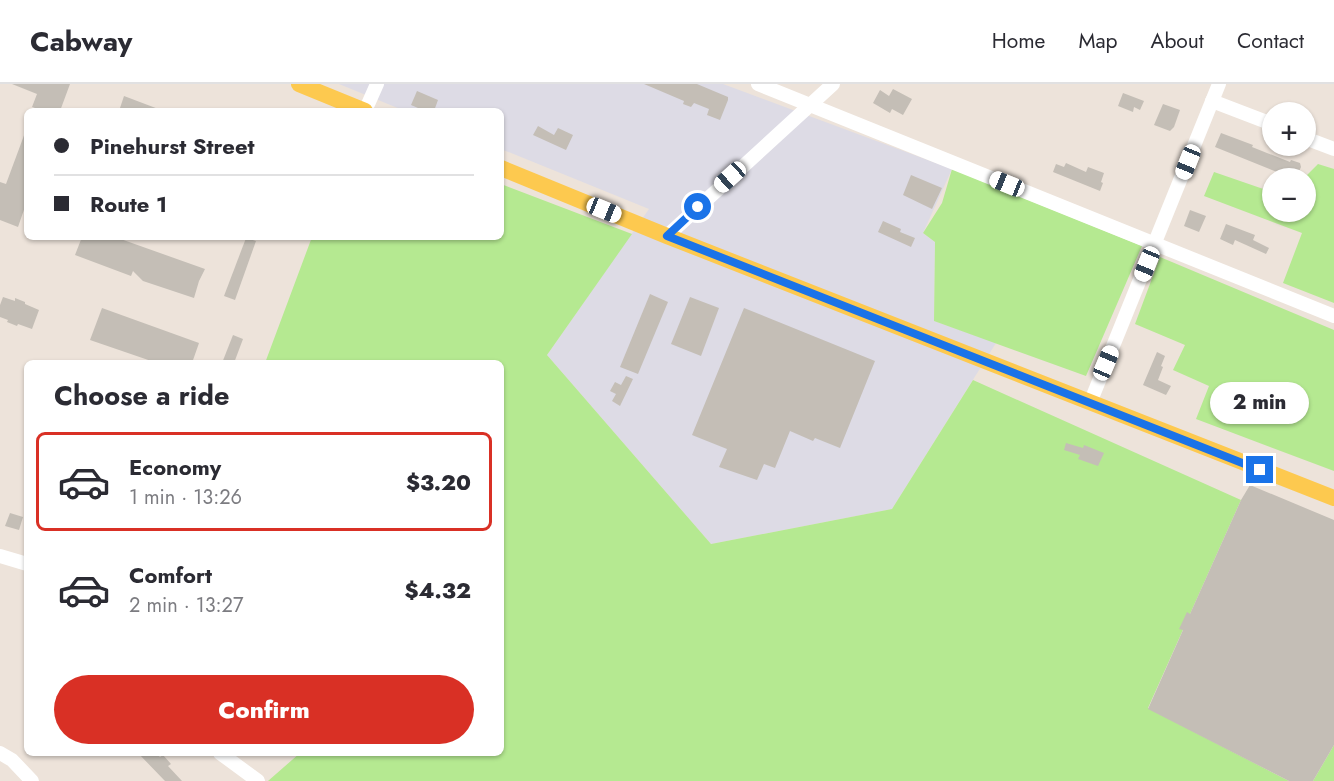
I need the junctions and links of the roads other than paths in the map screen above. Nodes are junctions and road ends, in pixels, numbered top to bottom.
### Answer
1 (299, 84) edge
2 (377, 84) edge
3 (758, 84) edge
4 (833, 84) edge
5 (1219, 84) edge
6 (1212, 101) junction
7 (809, 104) junction
8 (358, 108) edge
9 (366, 108) edge
10 (1262, 120) edge
11 (1316, 142) edge
12 (1334, 149) edge
13 (504, 169) edge
14 (667, 236) junction
15 (1155, 244) junction
16 (1334, 316) edge
17 (1089, 403) junction
18 (1334, 498) edge
19 (0, 556) edge
20 (24, 563) edge
21 (0, 753) edge
22 (224, 756) edge
23 (32, 781) edge
24 (258, 781) edge

1 - 8 main road
2 - 9 street
3 - 7 street
4 - 7 street
5 - 6 street
6 - 10 street
6 - 15 street
7 - 14 street
7 - 15 street
11 - 12 street
13 - 14 main road
14 - 17 main road
15 - 16 street
15 - 17 street
17 - 18 main road
19 - 20 street
21 - 23 street
22 - 24 street

